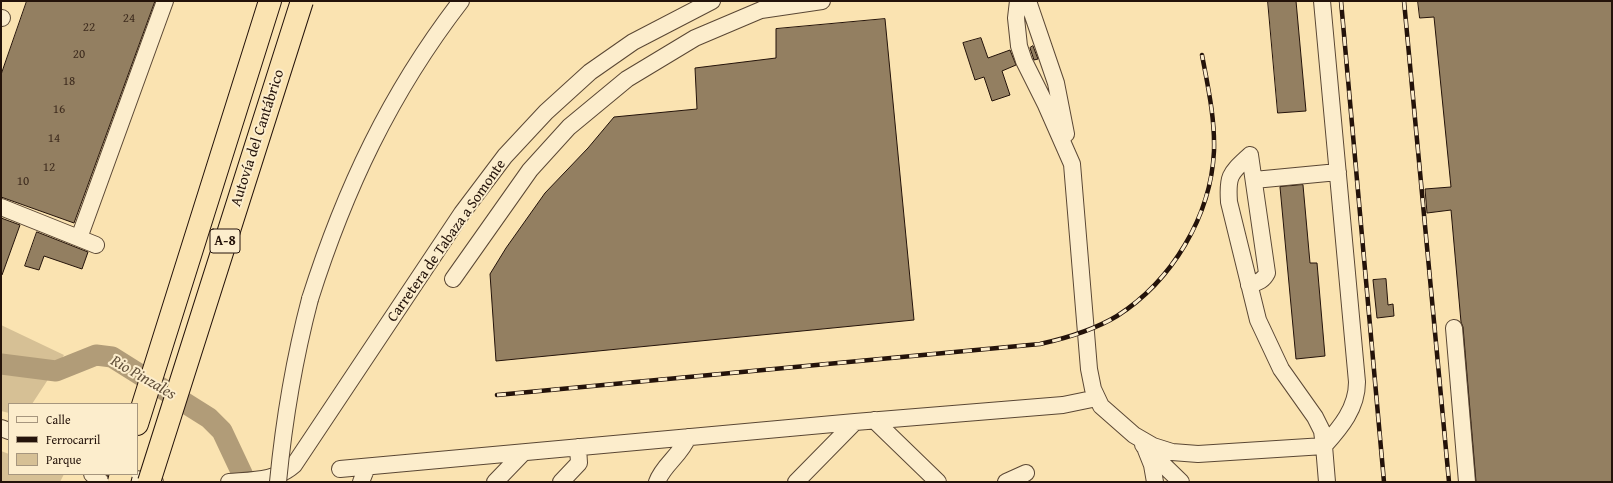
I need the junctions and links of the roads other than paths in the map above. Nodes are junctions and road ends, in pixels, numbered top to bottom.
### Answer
1 (165, 1) edge
2 (270, 1) edge
3 (302, 1) edge
4 (461, 1) edge
5 (712, 1) edge
6 (822, 1) edge
7 (1018, 1) edge
8 (1028, 1) edge
9 (1322, 1) edge
10 (1072, 164) junction
11 (1338, 172) junction
12 (1254, 180) junction
13 (1, 207) edge
14 (79, 238) junction
15 (96, 245) dead end
16 (453, 279) dead end
17 (1249, 285) junction
18 (1454, 328) dead end
19 (1097, 398) junction
20 (874, 420) junction
21 (138, 421) edge
22 (855, 422) junction
23 (688, 437) junction
24 (1139, 440) junction
25 (1324, 446) junction
26 (578, 447) junction
27 (522, 452) junction
28 (1198, 454) junction
29 (367, 467) junction
30 (340, 469) dead end
31 (1026, 473) dead end
32 (93, 475) edge
33 (119, 478) edge
34 (102, 482) edge
35 (149, 482) edge
36 (155, 482) edge
37 (229, 482) edge
38 (278, 482) edge
39 (361, 482) edge
40 (495, 482) edge
41 (561, 482) edge
42 (657, 482) edge
43 (796, 482) edge
44 (938, 482) edge
45 (1006, 482) edge
46 (1155, 482) edge
47 (1181, 482) edge
48 (1184, 482) edge
49 (1327, 482) edge
50 (1467, 482) edge

1 - 14 street
2 - 21 highway, Autovía del Cantábrico / A-8
3 - 35 highway, Autovía del Cantábrico / A-8, bridge
4 - 38 street, bridge
5 - 37 street, Carretera de Tabaza a Somonte
6 - 16 street
7 - 10 street
8 - 10 street
9 - 11 street
10 - 19 street
11 - 12 street
11 - 25 street
12 - 17 street
12 - 17 street
13 - 14 street
14 - 15 street
17 - 25 street
18 - 50 street
19 - 20 street
19 - 24 street
20 - 22 street
20 - 44 street
22 - 23 street
22 - 43 street
23 - 26 street
23 - 42 street
24 - 28 street
24 - 46 street
24 - 47 street
25 - 28 street
25 - 49 street
26 - 27 street
26 - 41 street
27 - 29 street
27 - 40 street
28 - 48 street
29 - 30 street
29 - 39 street
31 - 45 street
32 - 34 street
33 - 36 street

